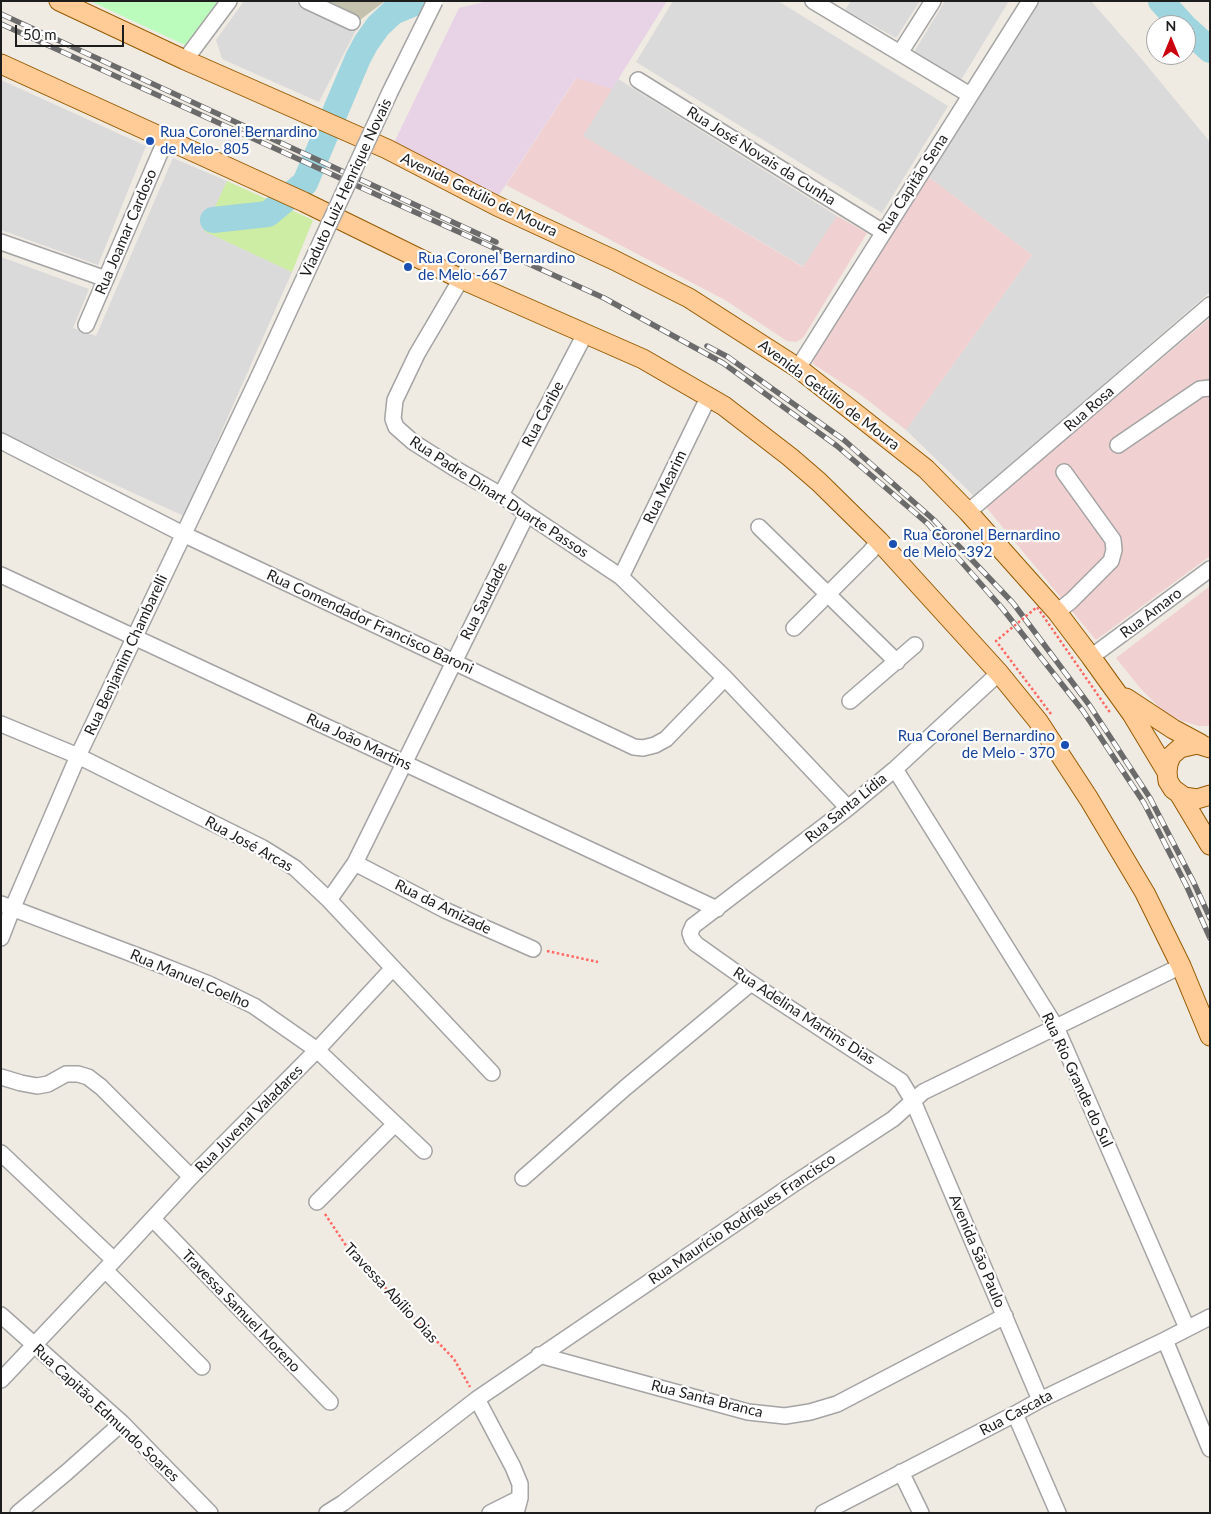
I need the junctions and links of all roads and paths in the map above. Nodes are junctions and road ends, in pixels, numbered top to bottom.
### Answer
1 (58, 1) edge
2 (229, 1) edge
3 (307, 1) edge
4 (435, 1) edge
5 (813, 1) edge
6 (933, 1) edge
7 (1030, 1) edge
8 (837, 7) edge
9 (352, 22) dead end
10 (900, 53) junction
11 (185, 60) junction
12 (1, 64) edge
13 (638, 80) dead end
14 (970, 95) junction
15 (166, 139) junction
16 (883, 232) junction
17 (1, 242) edge
18 (461, 278) junction
19 (106, 279) junction
20 (1210, 305) edge
21 (86, 325) dead end
22 (585, 334) junction
23 (798, 368) junction
24 (259, 376) joint
25 (1210, 388) edge
26 (710, 396) junction
27 (1, 441) edge
28 (1118, 445) dead end
29 (1064, 472) dead end
30 (501, 495) junction
31 (968, 512) junction
32 (527, 514) junction
33 (758, 528) dead end
34 (183, 534) junction
35 (879, 541) junction
36 (1210, 569) edge
37 (1, 575) edge
38 (621, 577) junction
39 (827, 594) junction
40 (1057, 612) junction
41 (794, 628) dead end
42 (134, 637) junction
43 (915, 645) dead end
44 (1092, 657) junction
45 (453, 661) junction
46 (897, 662) junction
47 (999, 674) junction
48 (725, 678) junction
49 (1119, 693) junction
50 (850, 701) dead end
51 (1051, 714) dead end
52 (1111, 714) dead end
53 (1, 724) edge
54 (1206, 746) edge
55 (78, 756) junction
56 (405, 764) junction
57 (895, 769) junction
58 (1167, 772) junction
59 (1180, 795) junction
60 (1210, 795) edge
61 (848, 808) junction
62 (1210, 846) edge
63 (355, 863) junction
64 (329, 900) junction
65 (7, 906) edge
66 (717, 909) junction
67 (691, 935) joint
68 (1, 938) edge
69 (533, 949) joint
70 (598, 962) dead end
71 (1181, 966) junction
72 (392, 968) junction
73 (751, 983) junction
74 (1056, 1028) junction
75 (1210, 1036) edge
76 (317, 1050) junction
77 (492, 1073) dead end
78 (1, 1077) edge
79 (913, 1101) junction
80 (395, 1124) junction
81 (424, 1151) dead end
82 (1, 1153) edge
83 (191, 1177) junction
84 (522, 1178) dead end
85 (317, 1202) joint
86 (153, 1219) junction
87 (110, 1265) junction
88 (1, 1315) edge
89 (1004, 1316) junction
90 (1210, 1317) edge
91 (1187, 1328) junction
92 (1165, 1340) junction
93 (34, 1345) junction
94 (540, 1356) junction
95 (202, 1367) dead end
96 (1, 1380) edge
97 (478, 1399) junction
98 (1040, 1400) junction
99 (330, 1402) dead end
100 (1016, 1414) junction
101 (122, 1423) junction
102 (1210, 1449) edge
103 (902, 1472) junction
104 (518, 1505) edge
105 (18, 1513) edge
106 (210, 1513) edge
107 (327, 1513) edge
108 (490, 1513) edge
109 (823, 1513) edge
110 (921, 1513) edge
111 (1058, 1513) edge

1 - 11 main road, Avenida Getúlio de Moura
2 - 11 street
3 - 9 street
4 - 24 street, Viaduto Luiz Henrique Novais, bridge
5 - 8 street
6 - 10 street
7 - 14 street, Rua Capitão Sena
8 - 10 street
10 - 14 street
11 - 23 main road, Avenida Getúlio de Moura
12 - 15 main road
13 - 16 street, Rua José Novais da Cunha
14 - 16 street, Rua Capitão Sena
15 - 18 main road
15 - 19 street, Rua Joamar Cardoso
16 - 23 street, Rua Capitão Sena
17 - 19 street
18 - 22 main road
18 - 30 street, Rua Padre Dinart Duarte Passos
19 - 21 street, Rua Joamar Cardoso
20 - 31 street, Rua Rosa
22 - 26 main road
22 - 30 street, Rua Caribe
23 - 31 main road, Avenida Getúlio de Moura
24 - 34 street, Rua Benjamim Chambarelli
25 - 28 street
26 - 35 main road
26 - 38 street, Rua Mearim
27 - 34 street, Rua Comendador Francisco Baroni
29 - 40 street
30 - 32 street, Rua Padre Dinart Duarte Passos
31 - 40 main road, Avenida Getúlio de Moura
32 - 38 street, Rua Padre Dinart Duarte Passos
32 - 45 street, Rua Saudade
33 - 39 street
34 - 42 street, Rua Benjamim Chambarelli
34 - 45 street, Rua Comendador Francisco Baroni
35 - 39 street
35 - 47 main road
36 - 44 street, Rua Amaro
37 - 42 street, Rua João Martins
38 - 48 street, Rua Padre Dinart Duarte Passos
39 - 41 street
39 - 46 street
40 - 44 main road, Avenida Getúlio de Moura
42 - 55 street, Rua Benjamim Chambarelli
42 - 56 street, Rua João Martins
43 - 46 street
44 - 49 main road, Avenida Getúlio de Moura
45 - 48 street, Rua Comendador Francisco Baroni
45 - 56 street, Rua Saudade
46 - 50 street
47 - 57 street, Rua Santa Lídia
47 - 71 main road
48 - 61 street, Rua Padre Dinart Duarte Passos
49 - 54 main road, Avenida Getúlio de Moura
49 - 58 main road, Avenida Getúlio de Moura
51 - 52 path, bridge
53 - 55 street, Rua José Arcas
54 - 58 main road
55 - 64 street, Rua José Arcas
55 - 65 street, Rua Benjamim Chambarelli
56 - 63 street, Rua Saudade
56 - 66 street, Rua João Martins
57 - 61 street, Rua Santa Lídia
57 - 74 street, Rua Rio Grande do Sul
58 - 59 main road, Avenida Getúlio de Moura
59 - 60 main road
59 - 62 main road
61 - 66 street, Rua Santa Lídia
63 - 64 street, Rua Saudade
63 - 69 street, Rua da Amizade
64 - 72 street, Rua José Arcas
65 - 68 street, Rua Benjamim Chambarelli
65 - 76 street, Rua Manuel Coelho
66 - 67 street, Rua Santa Lídia
67 - 73 street, Rua Adelina Martins Dias
69 - 70 path
71 - 74 street, Rua Maurício Rodrigues Francisco
71 - 75 main road
72 - 76 street, Rua Juvenal Valadares
72 - 77 street, Rua José Arcas
73 - 79 street, Rua Adelina Martins Dias
73 - 84 street
74 - 79 street, Rua Maurício Rodrigues Francisco
74 - 91 street, Rua Rio Grande do Sul
76 - 80 street, Rua Manuel Coelho
76 - 83 street, Rua Juvenal Valadares
78 - 83 street
79 - 89 street, Avenida São Paulo
79 - 94 street, Rua Maurício Rodrigues Francisco
80 - 81 street, Rua Manuel Coelho
80 - 85 street
82 - 87 street
83 - 86 street, Rua Juvenal Valadares
85 - 97 path, Travessa Abílio Dias
86 - 87 street, Rua Juvenal Valadares
86 - 99 street, Travessa Samuel Moreno
87 - 93 street, Rua Juvenal Valadares
87 - 95 street
88 - 93 street, Rua Capitão Edmundo Soares
89 - 94 street, Rua Santa Branca
89 - 98 street, Avenida São Paulo
90 - 91 street, Rua Cascata
91 - 92 street, Rua Cascata
92 - 98 street, Rua Cascata
92 - 102 street
93 - 96 street, Rua Juvenal Valadares
93 - 101 street, Rua Capitão Edmundo Soares
94 - 97 street, Rua Maurício Rodrigues Francisco
97 - 104 street
97 - 107 street, Rua Maurício Rodrigues Francisco
98 - 100 street, Rua Cascata
100 - 103 street, Rua Cascata
100 - 111 street
101 - 105 street
101 - 106 street, Rua Capitão Edmundo Soares
103 - 109 street, Rua Cascata
103 - 110 street
104 - 108 street

